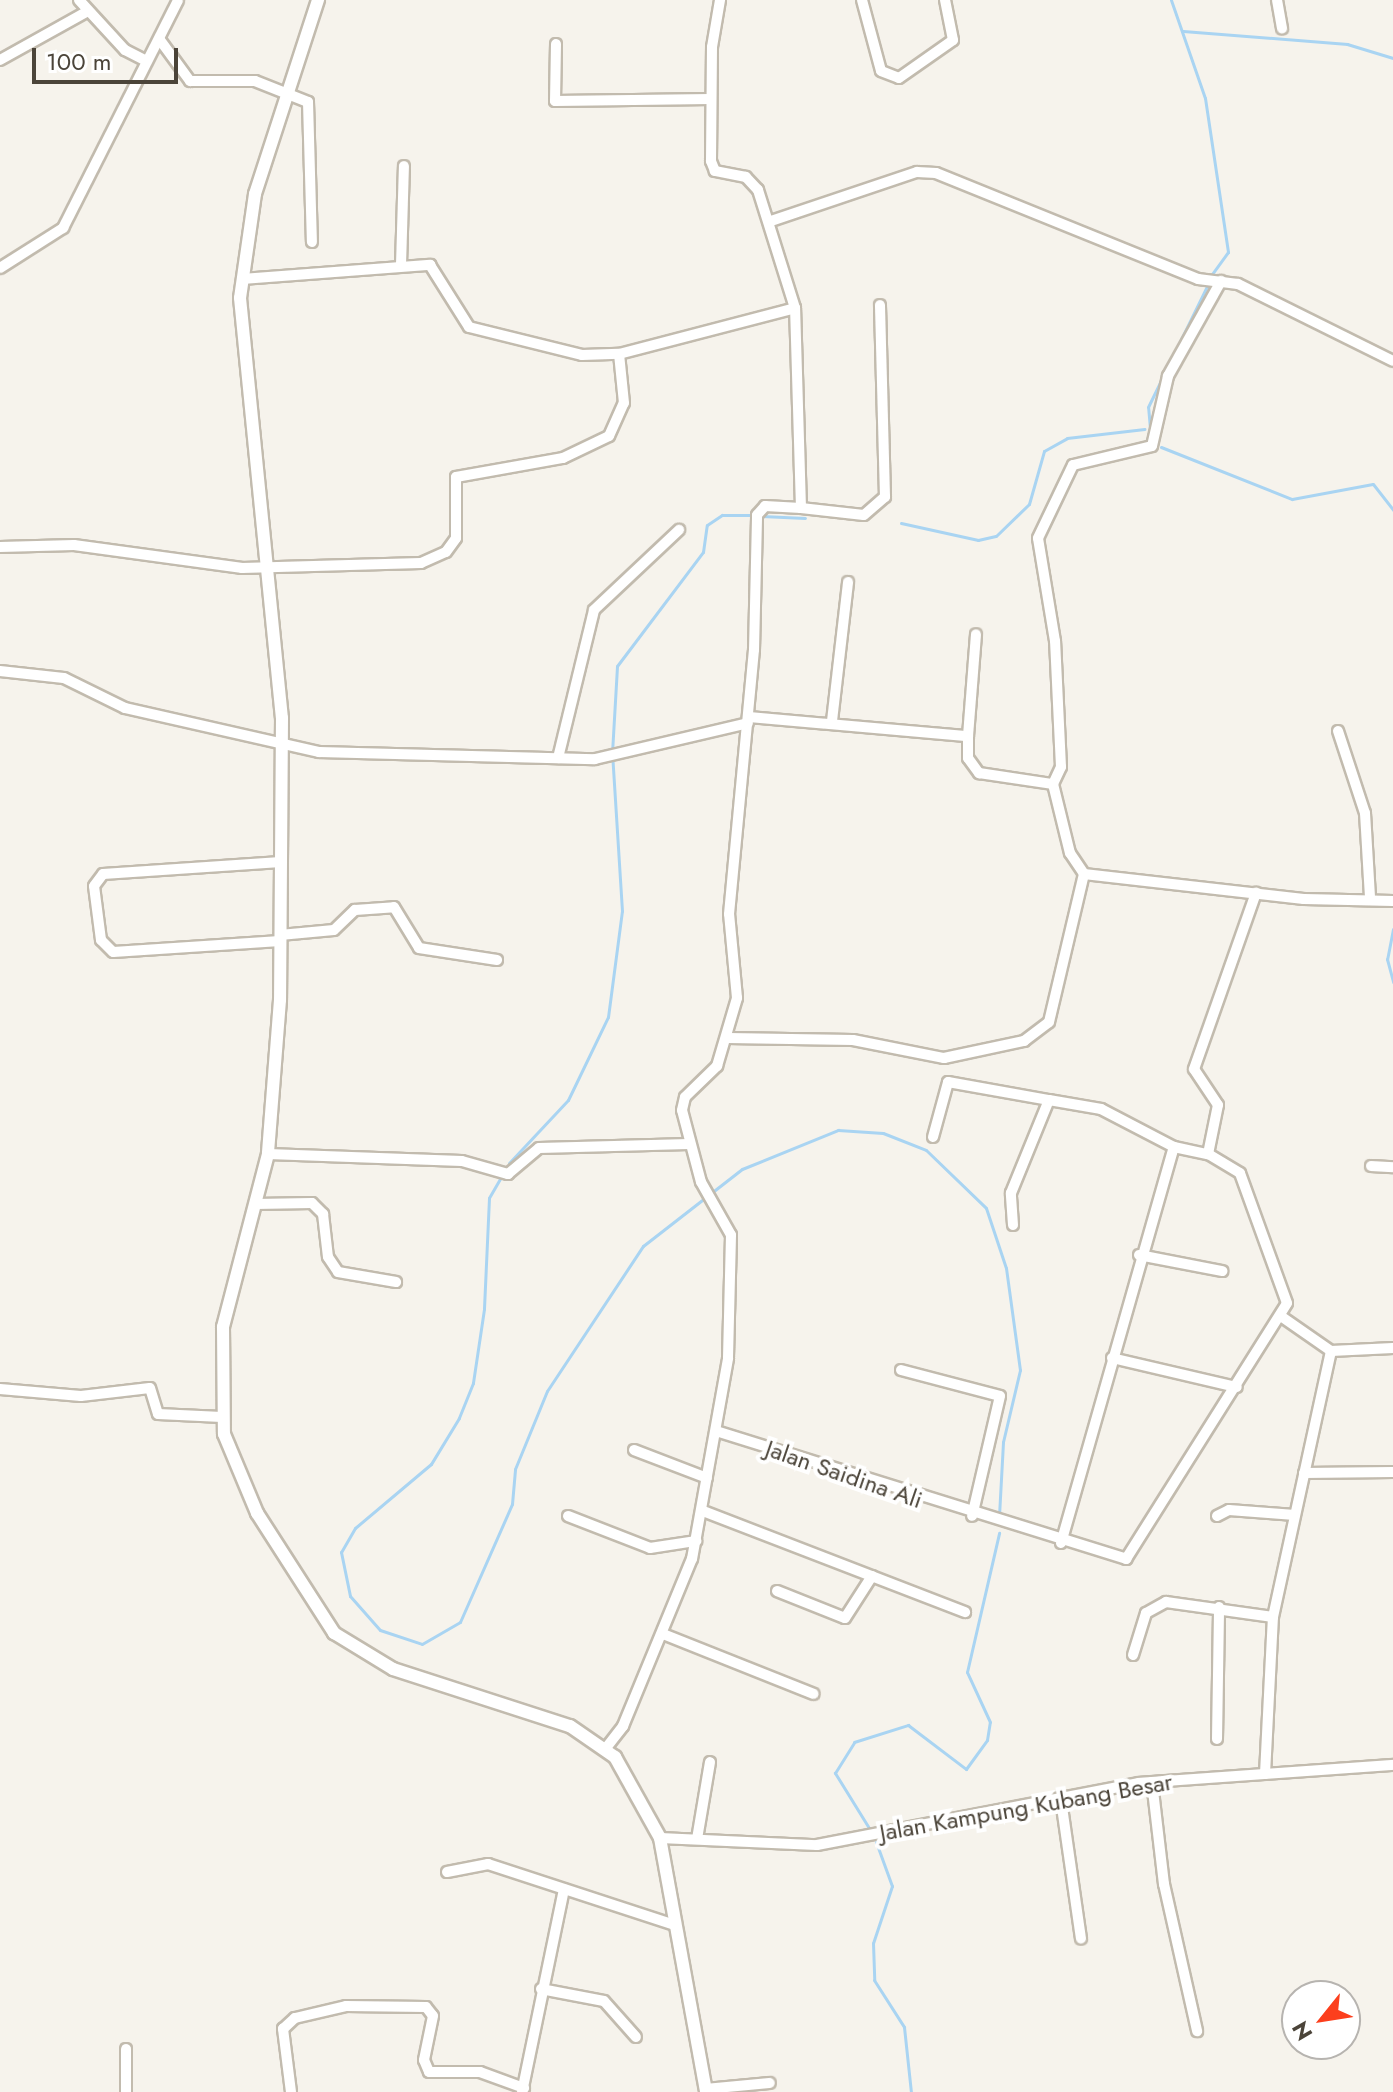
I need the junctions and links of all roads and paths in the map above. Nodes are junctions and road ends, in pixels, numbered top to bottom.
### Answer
1 (79, 0) edge
2 (178, 0) edge
3 (318, 0) edge
4 (720, 0) edge
5 (862, 0) edge
6 (945, 0) edge
7 (1277, 0) edge
8 (88, 11) junction
9 (1282, 29) dead end
10 (160, 40) junction
11 (556, 44) dead end
12 (0, 60) edge
13 (145, 60) junction
14 (287, 92) junction
15 (711, 99) junction
16 (404, 166) dead end
17 (771, 221) junction
18 (312, 242) dead end
19 (1, 264) edge
20 (401, 265) junction
21 (242, 279) junction
22 (1217, 281) junction
23 (880, 305) dead end
24 (795, 308) junction
25 (619, 354) junction
26 (1393, 361) edge
27 (801, 508) junction
28 (679, 530) dead end
29 (0, 547) edge
30 (269, 568) junction
31 (848, 582) dead end
32 (976, 634) dead end
33 (0, 671) edge
34 (748, 720) junction
35 (832, 721) junction
36 (1338, 731) dead end
37 (968, 736) junction
38 (283, 748) junction
39 (558, 758) junction
40 (1053, 784) junction
41 (281, 862) junction
42 (1084, 874) junction
43 (1256, 893) junction
44 (1370, 896) junction
45 (1393, 901) edge
46 (280, 938) junction
47 (497, 960) dead end
48 (728, 1038) junction
49 (1049, 1100) junction
50 (933, 1137) dead end
51 (689, 1144) junction
52 (1174, 1147) junction
53 (268, 1154) junction
54 (1208, 1154) junction
55 (1371, 1166) dead end
56 (1393, 1167) edge
57 (255, 1204) junction
58 (1013, 1225) dead end
59 (1139, 1255) junction
60 (1222, 1271) dead end
61 (396, 1282) dead end
62 (1282, 1317) junction
63 (1393, 1348) edge
64 (1331, 1351) junction
65 (1112, 1358) junction
66 (901, 1370) dead end
67 (1237, 1387) junction
68 (0, 1389) edge
69 (222, 1417) junction
70 (716, 1431) junction
71 (634, 1450) dead end
72 (1393, 1472) edge
73 (1304, 1473) junction
74 (707, 1478) junction
75 (703, 1511) junction
76 (1295, 1515) junction
77 (568, 1516) dead end
78 (972, 1516) junction
79 (1217, 1516) dead end
80 (696, 1541) junction
81 (1061, 1543) junction
82 (872, 1576) junction
83 (777, 1591) dead end
84 (1219, 1607) junction
85 (965, 1612) dead end
86 (1273, 1617) junction
87 (663, 1634) junction
88 (1133, 1655) dead end
89 (814, 1694) dead end
90 (1217, 1739) dead end
91 (606, 1748) junction
92 (710, 1762) dead end
93 (1393, 1765) edge
94 (1265, 1774) junction
95 (1152, 1782) junction
96 (1061, 1800) junction
97 (660, 1838) junction
98 (697, 1839) junction
99 (447, 1872) dead end
100 (564, 1889) junction
101 (672, 1924) junction
102 (1081, 1939) dead end
103 (541, 1989) junction
104 (1197, 2031) dead end
105 (636, 2037) dead end
106 (126, 2049) dead end
107 (770, 2083) dead end
108 (523, 2090) edge
109 (705, 2090) edge
110 (126, 2092) edge
111 (291, 2092) edge

1 - 8 street
2 - 10 street
3 - 14 street
4 - 15 street
5 - 6 street
7 - 9 street
8 - 12 street
8 - 13 street
10 - 13 street
10 - 14 street
11 - 15 street
13 - 19 street
14 - 18 street
14 - 21 street
15 - 17 street
16 - 20 street
17 - 22 street
17 - 24 street
20 - 21 street
20 - 25 street
21 - 30 street
22 - 26 street
22 - 40 street
23 - 27 street
24 - 25 street
24 - 27 street
25 - 30 street
27 - 34 street
28 - 39 street
29 - 30 street
30 - 38 street
31 - 35 street
32 - 37 street
33 - 38 street
34 - 35 street
34 - 39 street
34 - 48 street
35 - 37 street
36 - 44 street
37 - 40 street
38 - 39 street
38 - 41 street
40 - 42 street
41 - 46 street
41 - 46 street
42 - 43 street
42 - 48 street
43 - 44 street
43 - 54 street
44 - 45 street
46 - 47 street
46 - 53 street
48 - 51 street
49 - 50 street
49 - 52 street
49 - 58 street
51 - 53 street
51 - 70 street
52 - 54 street
52 - 59 street
53 - 57 street
54 - 62 street
55 - 56 street
57 - 61 street
57 - 69 street
59 - 60 street
59 - 65 street
62 - 64 street
62 - 67 street
63 - 64 street
64 - 73 street
65 - 67 street
65 - 81 street
66 - 78 street
67 - 81 street, Jalan Saidina Ali
68 - 69 street
69 - 91 street
70 - 74 street
70 - 78 street, Jalan Saidina Ali
71 - 74 street
72 - 73 street
73 - 76 street
74 - 75 street
75 - 80 street
75 - 82 street
76 - 79 street
76 - 86 street
77 - 80 street
78 - 81 street, Jalan Saidina Ali
80 - 87 street
82 - 83 street
82 - 85 street
84 - 86 street
84 - 88 street
84 - 90 street
86 - 94 street
87 - 89 street
87 - 91 street
91 - 97 street
92 - 98 street
93 - 94 street, Jalan Kampung Kubang Besar
94 - 95 street, Jalan Kampung Kubang Besar
95 - 96 street, Jalan Kampung Kubang Besar
95 - 104 street
96 - 98 street, Jalan Kampung Kubang Besar
96 - 102 street
97 - 98 street, Jalan Kampung Kubang Besar
97 - 101 street
99 - 100 street
100 - 101 street
100 - 103 street
101 - 109 street
103 - 105 street
103 - 108 street
106 - 110 street
107 - 109 street
108 - 111 street

